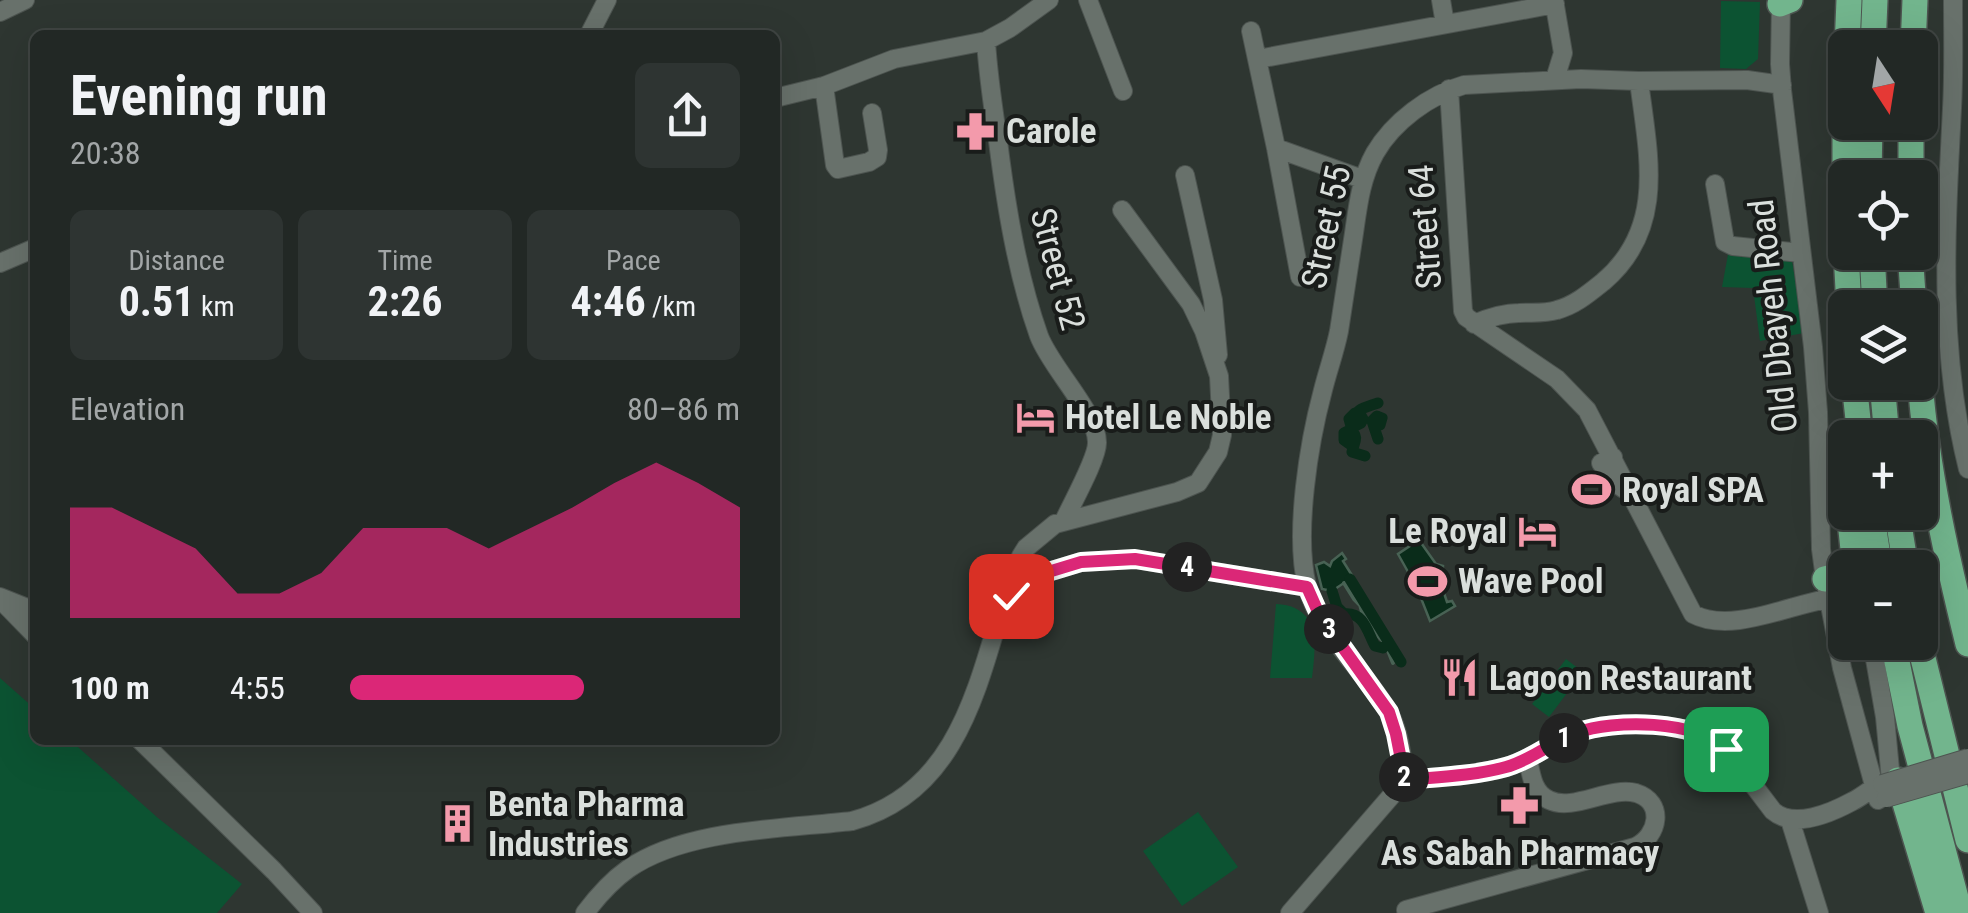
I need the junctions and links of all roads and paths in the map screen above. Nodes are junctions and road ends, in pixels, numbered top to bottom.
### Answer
1 (607, 0) edge
2 (1088, 0) edge
3 (1442, 0) edge
4 (1850, 0) edge
5 (1875, 0) edge
6 (1915, 0) edge
7 (1954, 0) edge
8 (22, 1) edge
9 (1784, 1) edge
10 (1554, 2) edge
11 (1036, 4) edge
12 (0, 12) edge
13 (1445, 24) junction
14 (592, 30) edge
15 (1848, 30) edge
16 (1874, 30) edge
17 (1914, 30) edge
18 (1251, 31) dead end
19 (978, 44) junction
20 (1562, 53) junction
21 (1258, 59) junction
22 (1780, 64) junction
23 (1582, 78) junction
24 (1555, 80) junction
25 (1747, 80) junction
26 (1639, 81) junction
27 (1782, 85) junction
28 (824, 86) junction
29 (1449, 90) junction
30 (1122, 91) dead end
31 (780, 97) edge
32 (872, 113) dead end
33 (1276, 148) junction
34 (1185, 175) dead end
35 (1362, 179) junction
36 (1715, 184) dead end
37 (1122, 210) dead end
38 (30, 250) edge
39 (1801, 253) junction
40 (0, 263) edge
41 (1300, 277) dead end
42 (1474, 324) junction
43 (1219, 376) junction
44 (1922, 400) edge
45 (1968, 469) edge
46 (1064, 520) junction
47 (1828, 565) edge
48 (1026, 572) junction
49 (1307, 587) junction
50 (1828, 590) edge
51 (0, 598) edge
52 (30, 608) edge
53 (30, 630) edge
54 (1968, 644) edge
55 (1841, 660) edge
56 (1875, 660) edge
57 (1897, 660) edge
58 (1923, 660) edge
59 (145, 745) edge
60 (1528, 759) junction
61 (1968, 764) edge
62 (1405, 780) junction
63 (1887, 790) junction
64 (1790, 820) junction
65 (1968, 840) edge
66 (1406, 910) dead end
67 (314, 913) edge
68 (584, 913) edge
69 (1290, 913) edge
70 (1819, 913) edge
71 (1925, 913) edge
72 (1938, 913) edge
73 (1960, 913) edge

1 - 14 street
2 - 30 street
3 - 13 street
4 - 15 highway
5 - 16 highway
6 - 17 highway
7 - 45 street
8 - 12 street
9 - 22 street, Old Dbayeh Road
10 - 13 street
10 - 20 street
11 - 19 street
13 - 21 street
18 - 21 street
19 - 28 street
19 - 46 street, Street 52
20 - 23 street
20 - 24 street
21 - 33 street
22 - 25 street, Street 55
22 - 27 street, Old Dbayeh Road
23 - 24 street, Street 55
23 - 26 street, Street 55
24 - 29 street, Street 55
25 - 26 street, Street 55
25 - 27 street, Street 55
26 - 42 street
27 - 39 street, Old Dbayeh Road
28 - 31 street
28 - 32 street
29 - 35 street, Street 55
29 - 42 street, Street 64
33 - 35 street
33 - 41 street
34 - 43 street
35 - 49 street, Street 55
36 - 39 street
37 - 43 street
38 - 40 street
39 - 47 street, Old Dbayeh Road
42 - 50 street, Street 64
43 - 46 street
44 - 54 highway
46 - 48 street
48 - 49 street
48 - 68 street
49 - 62 street
51 - 52 street
51 - 53 street
55 - 63 street, Old Dbayeh Road
56 - 71 street
57 - 73 highway
58 - 65 highway
59 - 67 street
60 - 62 street
60 - 64 street
60 - 66 street
61 - 63 street, bridge
62 - 69 street
63 - 64 street
63 - 72 highway
64 - 70 street

